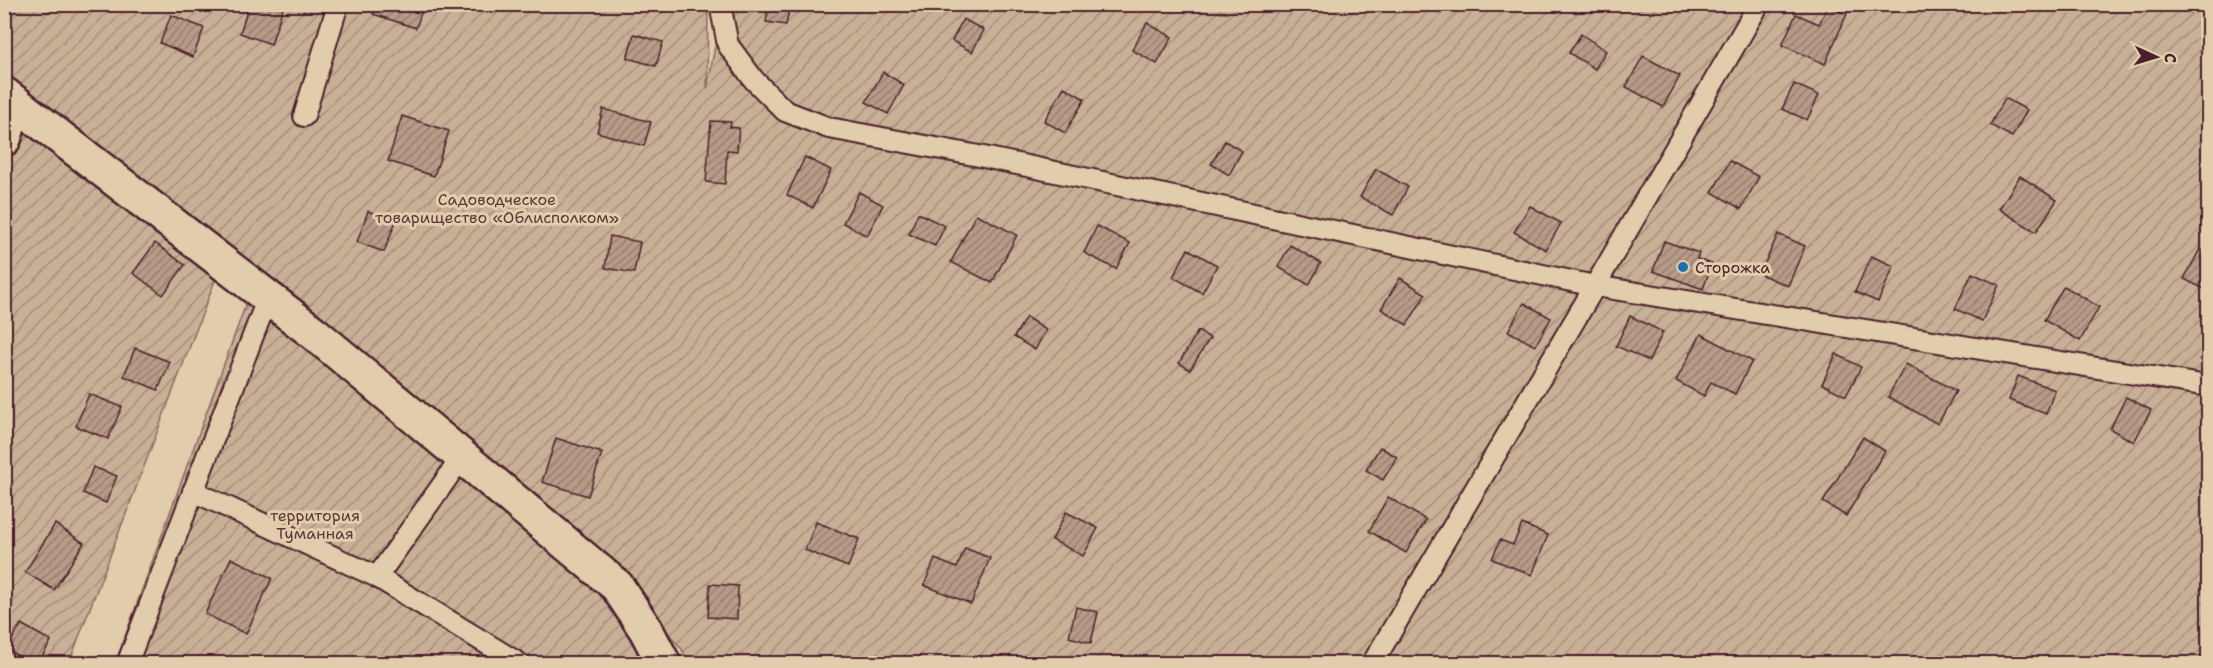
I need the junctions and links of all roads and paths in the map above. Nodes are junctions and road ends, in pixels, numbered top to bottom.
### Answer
1 (338, 4) edge
2 (720, 4) edge
3 (1759, 4) edge
4 (10, 98) edge
5 (304, 116) dead end
6 (4, 140) edge
7 (1595, 286) junction
8 (268, 297) junction
9 (2208, 386) edge
10 (462, 457) junction
11 (193, 491) junction
12 (377, 577) junction
13 (127, 663) edge
14 (520, 663) edge
15 (664, 663) edge
16 (1372, 663) edge

1 - 5 lane
2 - 7 lane
3 - 7 lane
4 - 6 street
4 - 8 street
7 - 9 lane
7 - 16 lane
8 - 10 street
8 - 11 lane
10 - 12 lane
10 - 15 street
11 - 12 lane
11 - 13 lane
12 - 14 lane

